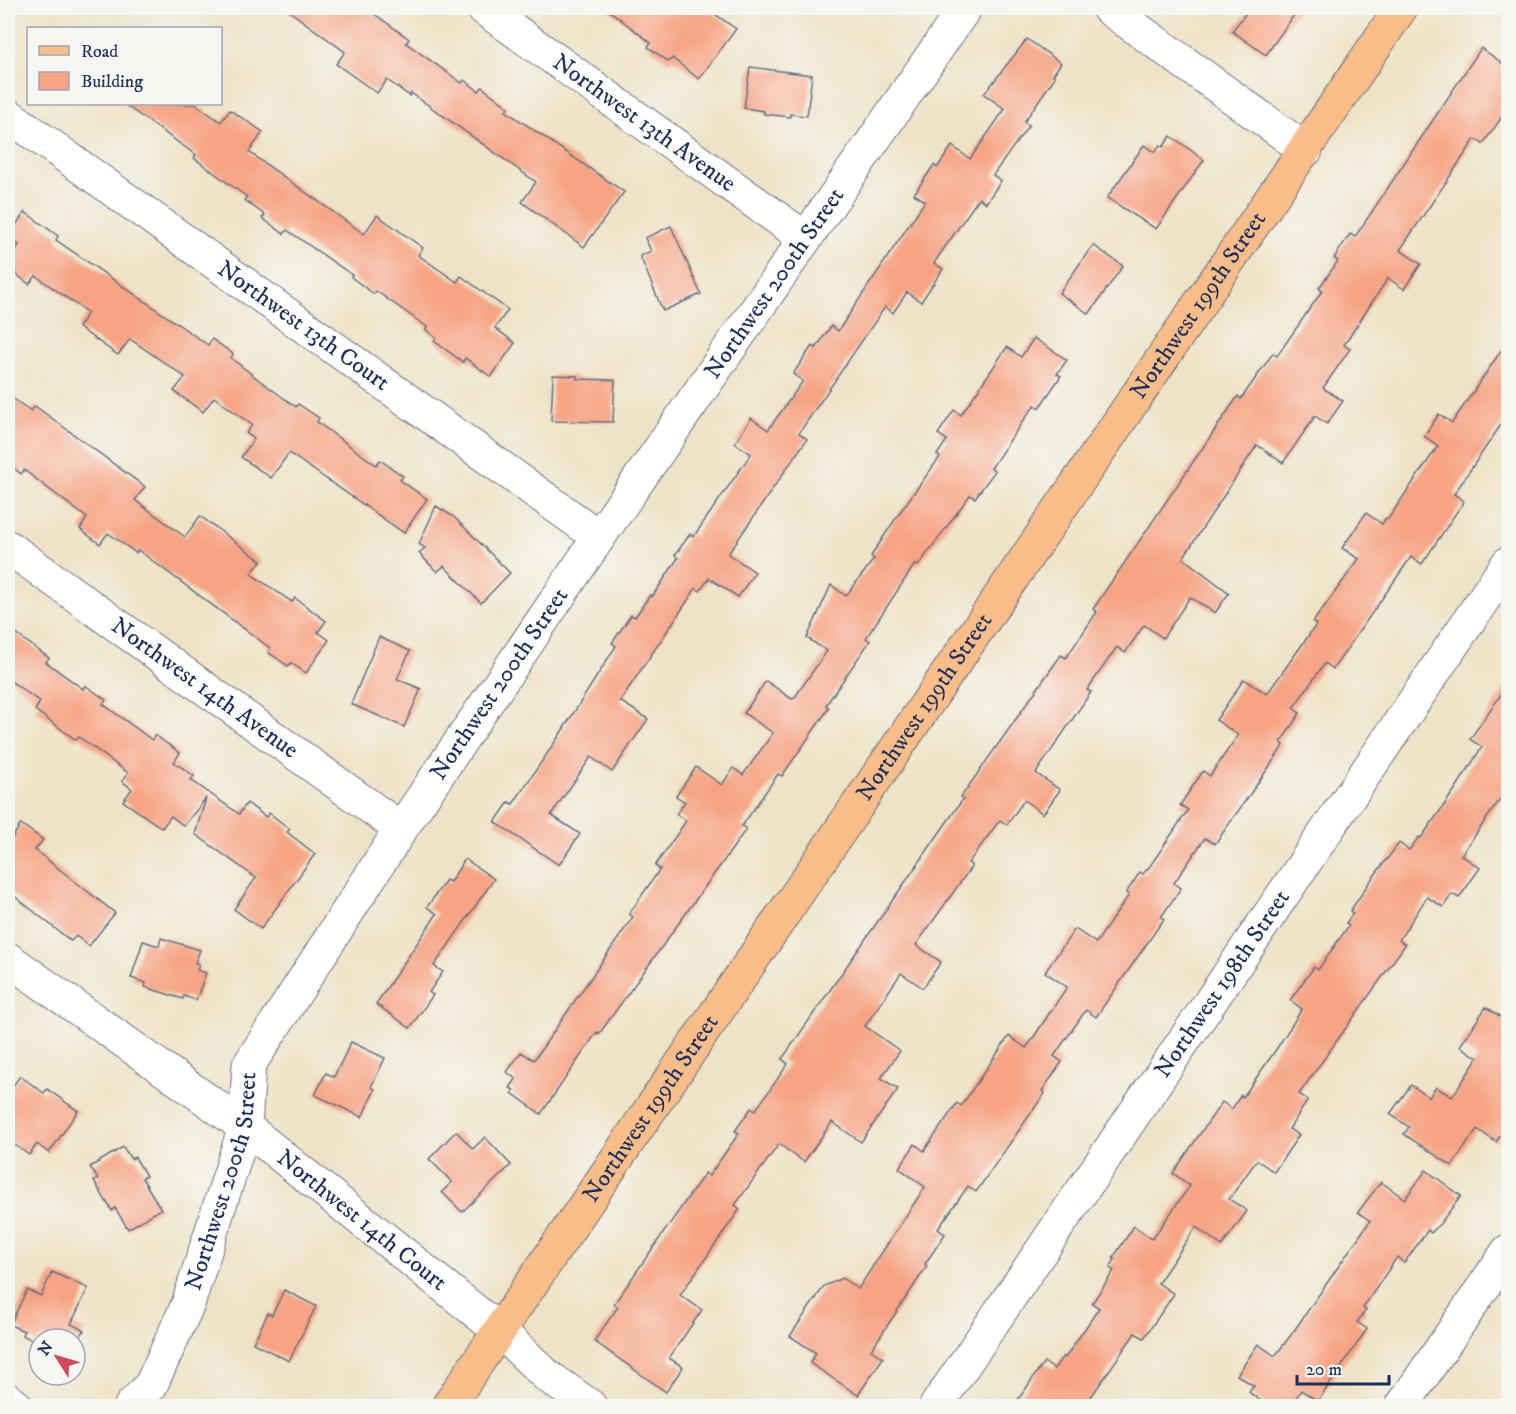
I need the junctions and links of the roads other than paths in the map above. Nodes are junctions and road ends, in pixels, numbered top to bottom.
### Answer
1 (483, 8) edge
2 (965, 8) edge
3 (1108, 8) edge
4 (1401, 8) edge
5 (8, 115) edge
6 (1305, 150) junction
7 (805, 238) junction
8 (599, 537) junction
9 (8, 547) edge
10 (1509, 563) edge
11 (401, 829) junction
12 (8, 959) edge
13 (245, 1127) junction
14 (1509, 1251) edge
15 (500, 1331) junction
16 (8, 1400) edge
17 (16, 1407) edge
18 (131, 1407) edge
19 (448, 1407) edge
20 (590, 1407) edge
21 (936, 1407) edge
22 (1402, 1407) edge

1 - 7 street, Northwest 13th Avenue
2 - 7 street, Northwest 200th Street
3 - 6 street
4 - 6 main road, Northwest 199th Street
5 - 8 street, Northwest 13th Court
6 - 15 main road, Northwest 199th Street
7 - 8 street, Northwest 200th Street
8 - 11 street, Northwest 200th Street
9 - 11 street, Northwest 14th Avenue
10 - 21 street, Northwest 198th Street
11 - 13 street, Northwest 200th Street
12 - 13 street, Northwest 14th Court
13 - 15 street, Northwest 14th Court
13 - 18 street, Northwest 200th Street
14 - 22 street
15 - 19 main road, Northwest 199th Street
15 - 20 street, Northwest 14th Court
16 - 17 street

